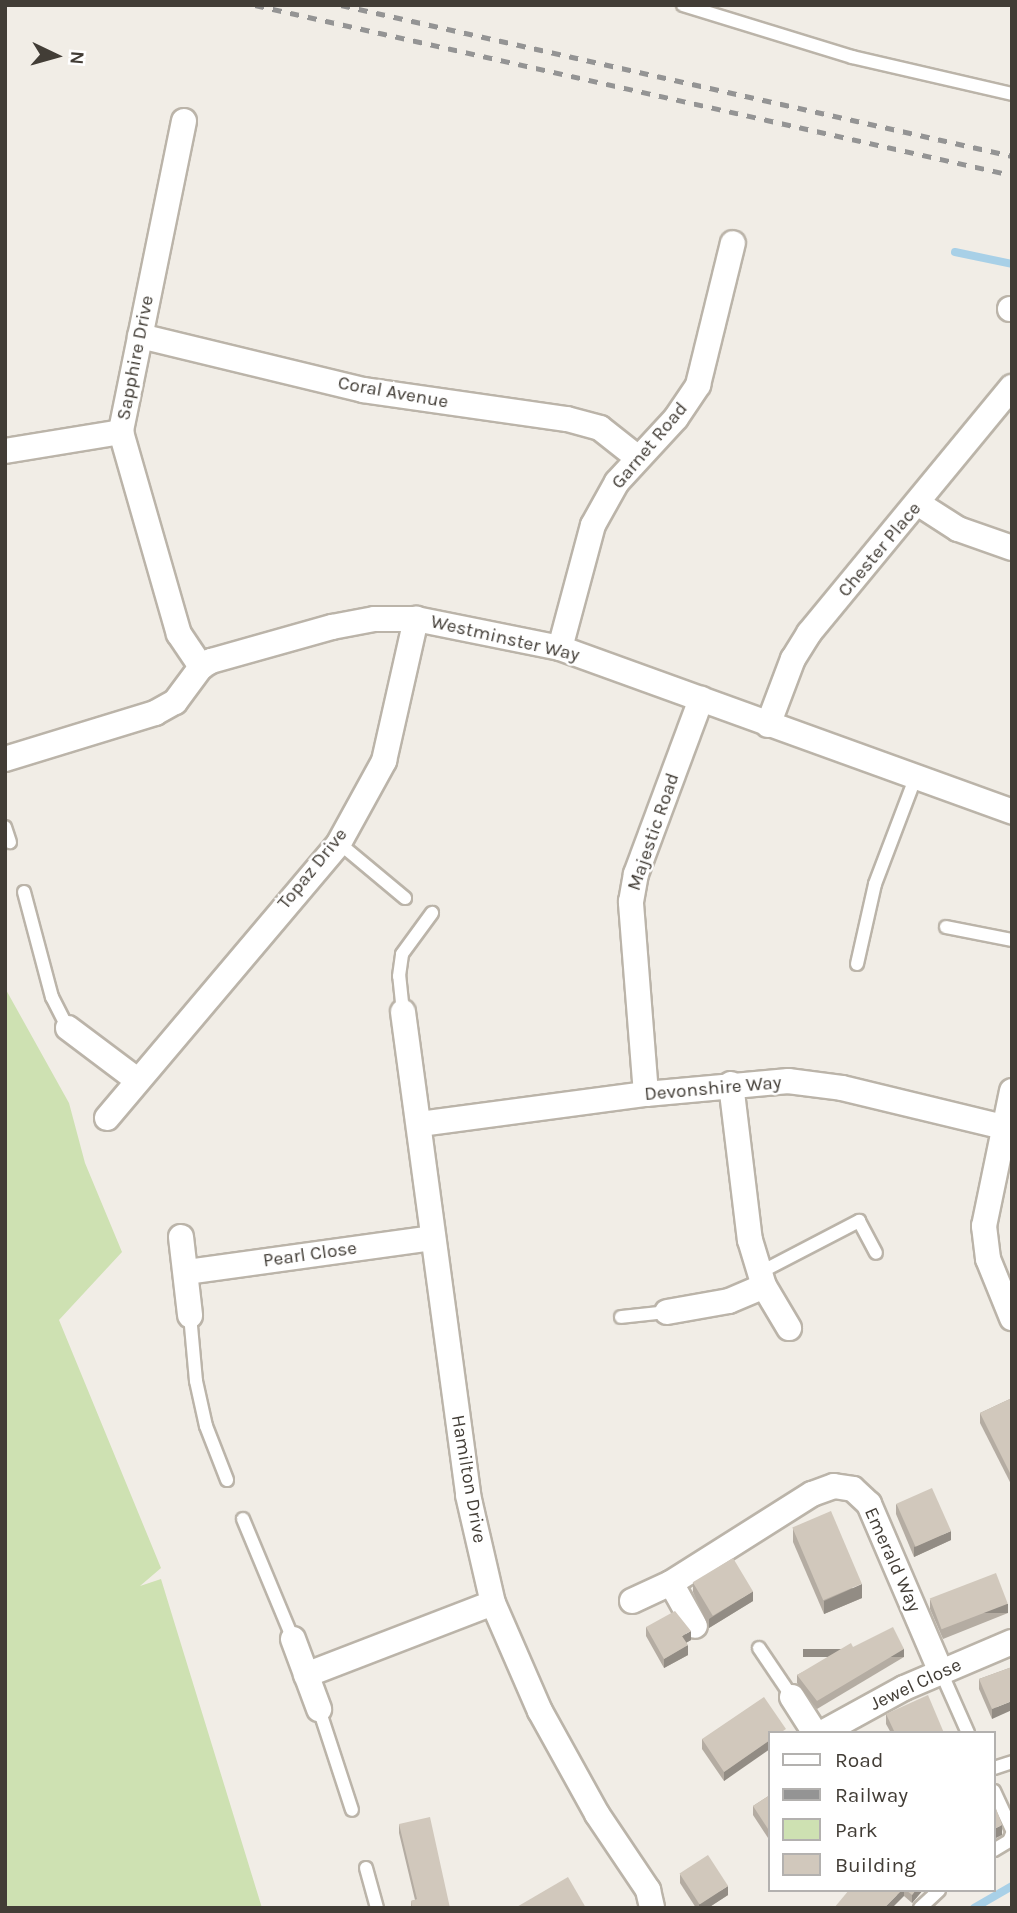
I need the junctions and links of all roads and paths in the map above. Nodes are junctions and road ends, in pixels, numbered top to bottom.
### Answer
1 (683, 5) edge
2 (1012, 94) edge
3 (184, 121) dead end
4 (733, 243) dead end
5 (140, 337) junction
6 (1012, 387) edge
7 (121, 432) junction
8 (5, 451) edge
9 (638, 458) junction
10 (919, 504) junction
11 (1012, 548) edge
12 (416, 619) junction
13 (560, 648) junction
14 (201, 667) junction
15 (701, 699) junction
16 (768, 725) junction
17 (5, 760) edge
18 (916, 776) junction
19 (1012, 812) edge
20 (5, 827) edge
21 (10, 842) dead end
22 (339, 843) junction
23 (24, 892) dead end
24 (405, 898) dead end
25 (432, 913) dead end
26 (946, 927) dead end
27 (1012, 940) edge
28 (857, 964) dead end
29 (403, 1012) joint
30 (68, 1028) joint
31 (136, 1079) junction
32 (731, 1084) junction
33 (1012, 1091) edge
34 (646, 1094) junction
35 (107, 1118) dead end
36 (420, 1124) junction
37 (1008, 1128) edge
38 (181, 1237) dead end
39 (433, 1238) junction
40 (876, 1254) dead end
41 (187, 1272) junction
42 (761, 1280) junction
43 (667, 1312) joint
44 (190, 1315) joint
45 (621, 1317) dead end
46 (1012, 1318) edge
47 (789, 1328) dead end
48 (227, 1480) dead end
49 (243, 1519) dead end
50 (671, 1583) junction
51 (632, 1601) dead end
52 (493, 1603) junction
53 (695, 1626) dead end
54 (293, 1639) joint
55 (1012, 1642) edge
56 (759, 1648) dead end
57 (941, 1672) junction
58 (306, 1675) junction
59 (792, 1697) joint
60 (319, 1709) joint
61 (814, 1731) edge
62 (826, 1731) edge
63 (967, 1731) edge
64 (996, 1796) edge
65 (352, 1810) dead end
66 (1012, 1832) edge
67 (996, 1849) edge
68 (366, 1868) dead end
69 (937, 1892) edge
70 (377, 1908) edge
71 (652, 1908) edge
72 (920, 1908) edge

1 - 2 lane
3 - 5 street, Sapphire Drive
4 - 9 street, Garnet Road
5 - 7 street, Sapphire Drive
5 - 9 street, Coral Avenue
6 - 10 street, Chester Place
7 - 8 street
7 - 14 street, Sapphire Drive
9 - 13 street, Garnet Road
10 - 11 street
10 - 16 street, Chester Place
12 - 13 street, Westminster Way
12 - 14 street, Westminster Way
12 - 22 street, Topaz Drive
13 - 15 street, Westminster Way
14 - 17 street
15 - 16 street, Westminster Way
15 - 34 street, Majestic Road
16 - 18 street, Westminster Way
18 - 19 street, Westminster Way
18 - 28 lane
20 - 21 lane
22 - 24 lane
22 - 31 street, Topaz Drive
23 - 30 lane
25 - 29 lane
26 - 27 lane
29 - 36 street, Hamilton Drive
30 - 31 street
31 - 35 street, Topaz Drive
32 - 34 street, Devonshire Way
32 - 37 street, Devonshire Way
32 - 42 street
33 - 37 street
34 - 36 street, Devonshire Way
36 - 39 street, Hamilton Drive
37 - 46 street
38 - 41 street
39 - 41 street, Pearl Close
39 - 52 street, Hamilton Drive
40 - 42 lane
41 - 44 street
42 - 43 street
42 - 47 street
43 - 45 lane
44 - 48 lane
49 - 54 lane
50 - 51 street, Emerald Way
50 - 53 street
50 - 57 street, Emerald Way
52 - 58 street
52 - 71 street, Hamilton Drive
54 - 58 street
55 - 57 street, Jewel Close
56 - 59 lane
57 - 62 street, Jewel Close
57 - 63 lane
58 - 60 street
59 - 61 street
60 - 65 lane
64 - 66 lane
66 - 67 lane
68 - 70 lane
69 - 72 lane

